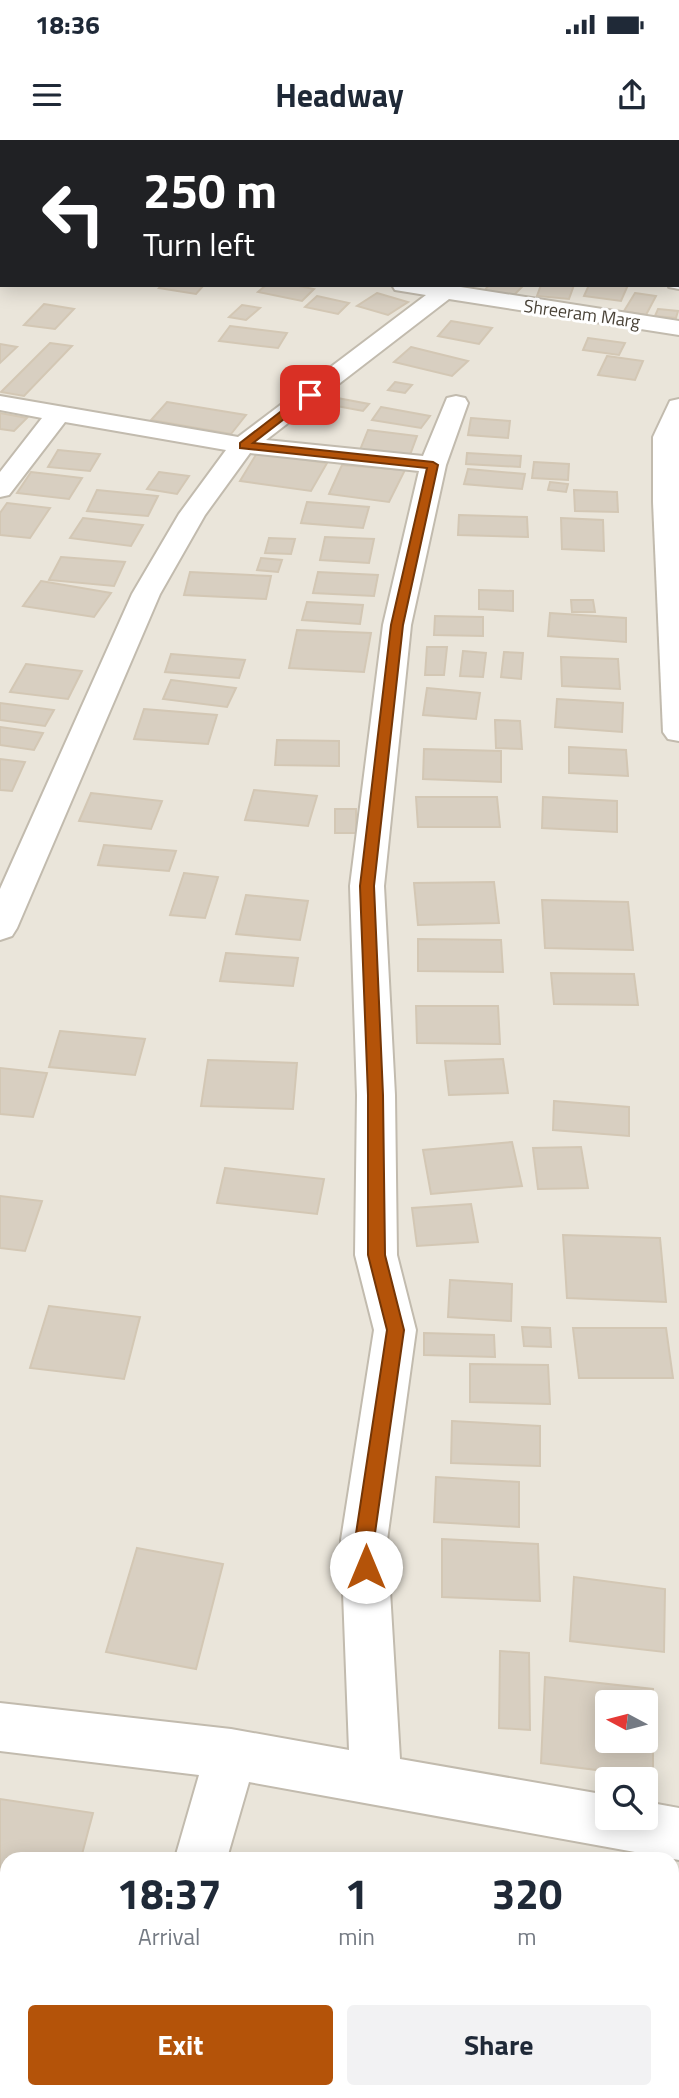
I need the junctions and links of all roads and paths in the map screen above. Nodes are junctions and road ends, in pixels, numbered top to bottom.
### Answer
1 (413, 287) edge
2 (443, 293) junction
3 (679, 328) edge
4 (0, 403) edge
5 (456, 403) dead end
6 (679, 406) edge
7 (59, 413) junction
8 (243, 445) junction
9 (433, 465) junction
10 (0, 489) edge
11 (679, 732) edge
12 (0, 928) edge
13 (0, 1727) edge
14 (231, 1754) junction
15 (376, 1779) junction
16 (679, 1834) edge
17 (203, 1852) edge

1 - 2 street, Shreeram Marg
2 - 3 street, Shreeram Marg
2 - 8 street
4 - 7 street
5 - 9 street
6 - 11 street
7 - 8 street
7 - 10 street
8 - 9 street
8 - 12 street
9 - 15 street
13 - 14 street
14 - 15 street
14 - 17 street
15 - 16 street

